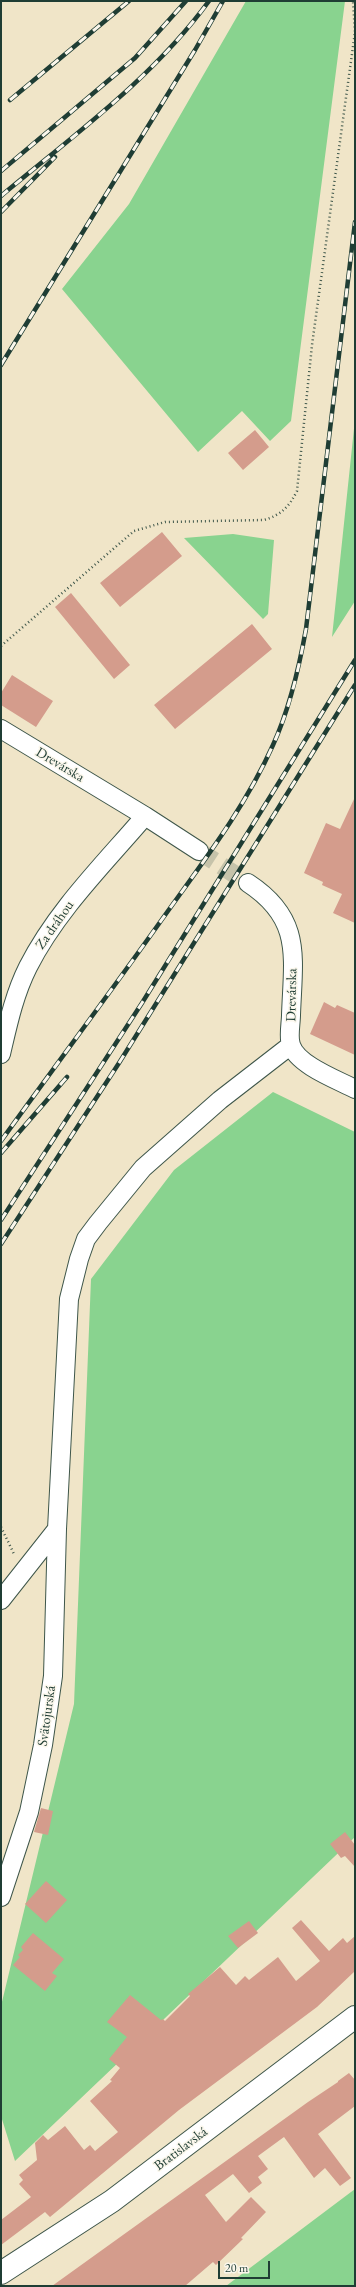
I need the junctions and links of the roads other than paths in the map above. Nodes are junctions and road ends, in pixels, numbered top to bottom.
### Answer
1 (1, 729) edge
2 (145, 816) junction
3 (199, 851) tunnel mouth
4 (248, 883) tunnel mouth
5 (7, 1006) edge
6 (291, 1045) junction
7 (1, 1054) edge
8 (355, 1089) edge
9 (57, 1529) junction
10 (1, 1600) edge
11 (1, 1897) edge
12 (355, 2017) edge
13 (1, 2273) edge

1 - 2 street, Drevárska
2 - 3 street, Drevárska
2 - 5 street, Za dráhou
4 - 6 street, Drevárska
5 - 7 street, Za dráhou
6 - 8 street
6 - 9 street, Svätojurská
9 - 10 street
9 - 11 street, Svätojurská
12 - 13 main road, Bratislavská

